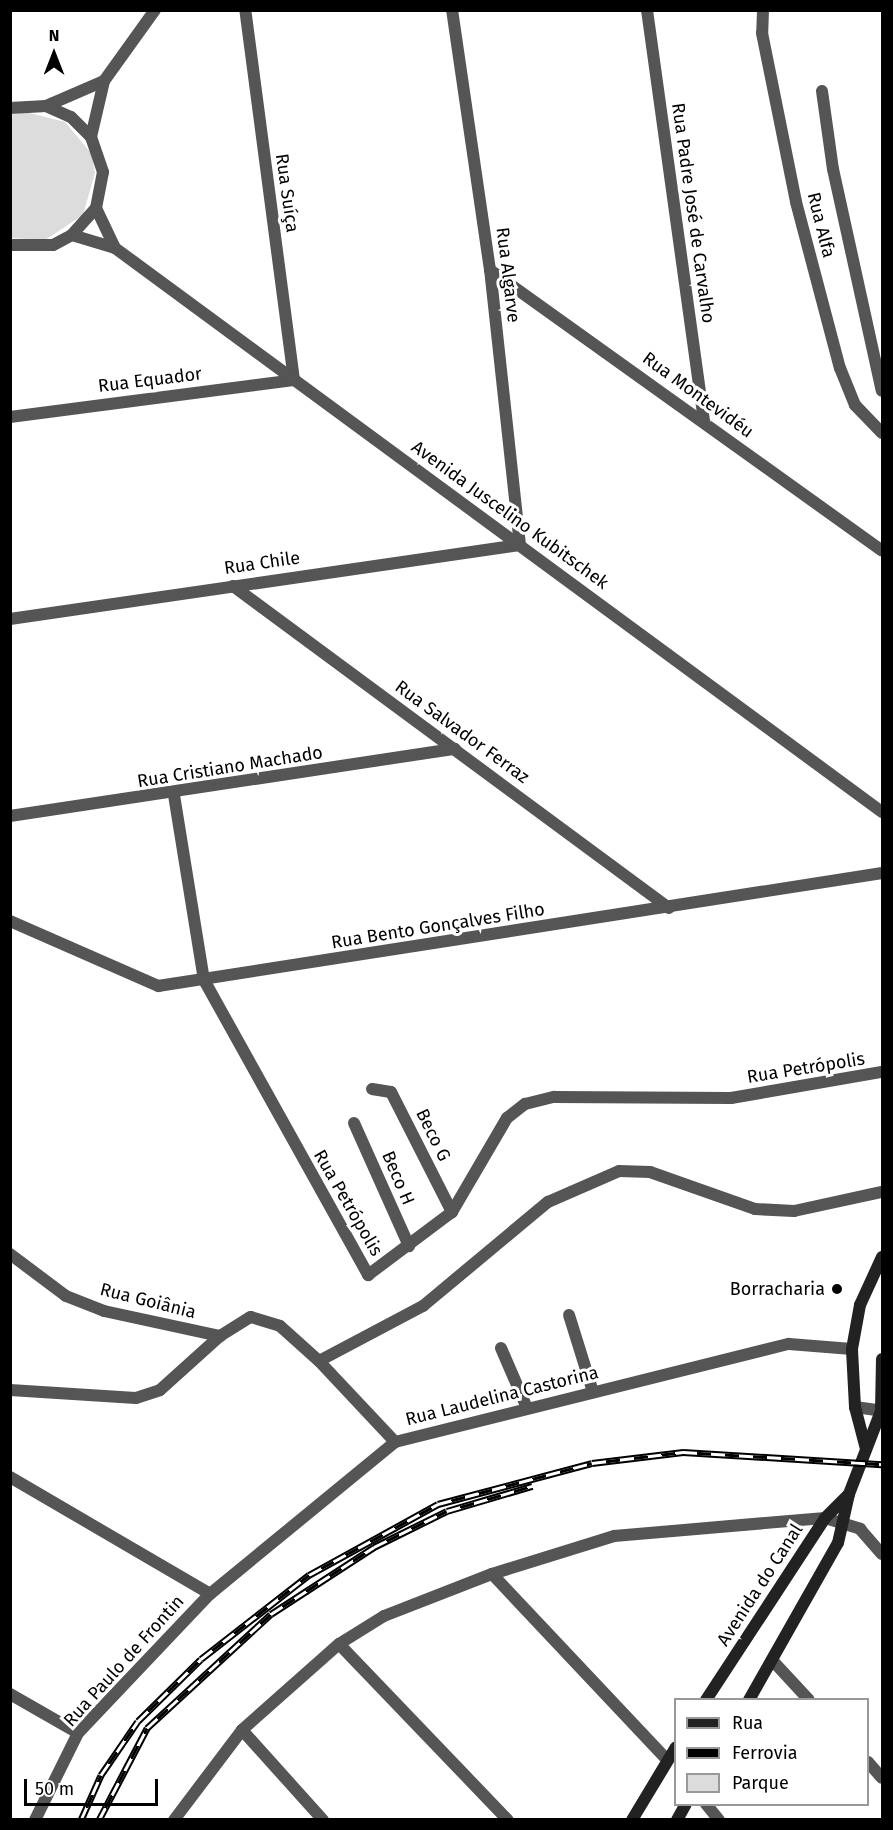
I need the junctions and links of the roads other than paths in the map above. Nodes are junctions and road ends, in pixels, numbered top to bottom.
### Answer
1 (155, 10) edge
2 (245, 10) edge
3 (452, 10) edge
4 (647, 10) edge
5 (763, 10) edge
6 (104, 81) junction
7 (822, 91) dead end
8 (46, 106) junction
9 (10, 108) edge
10 (91, 137) junction
11 (96, 208) junction
12 (72, 235) junction
13 (11, 245) edge
14 (115, 248) junction
15 (490, 270) junction
16 (294, 380) junction
17 (882, 391) edge
18 (10, 417) edge
19 (704, 420) junction
20 (882, 434) edge
21 (520, 544) junction
22 (882, 551) edge
23 (233, 586) junction
24 (10, 619) edge
25 (455, 749) junction
26 (174, 795) junction
27 (882, 813) edge
28 (10, 816) edge
29 (882, 873) edge
30 (669, 908) junction
31 (10, 921) edge
32 (204, 980) junction
33 (882, 1072) edge
34 (372, 1089) dead end
35 (354, 1123) dead end
36 (882, 1192) edge
37 (452, 1212) junction
38 (409, 1246) junction
39 (10, 1254) edge
40 (882, 1257) edge
41 (569, 1315) dead end
42 (220, 1336) junction
43 (501, 1348) dead end
44 (852, 1349) junction
45 (882, 1359) edge
46 (319, 1361) junction
47 (10, 1390) edge
48 (592, 1392) junction
49 (855, 1407) junction
50 (526, 1408) junction
51 (882, 1411) edge
52 (395, 1442) junction
53 (866, 1449) junction
54 (10, 1478) edge
55 (849, 1494) junction
56 (825, 1518) junction
57 (844, 1520) junction
58 (882, 1554) edge
59 (492, 1574) junction
60 (210, 1594) junction
61 (339, 1644) junction
62 (772, 1660) junction
63 (10, 1694) edge
64 (707, 1698) edge
65 (750, 1698) edge
66 (807, 1698) edge
67 (242, 1731) junction
68 (78, 1733) junction
69 (674, 1749) edge
70 (667, 1760) junction
71 (869, 1764) edge
72 (882, 1778) edge
73 (685, 1806) edge
74 (708, 1806) edge
75 (35, 1820) edge
76 (174, 1820) edge
77 (323, 1820) edge
78 (508, 1820) edge
79 (632, 1820) edge
80 (677, 1820) edge
81 (719, 1820) edge

1 - 6 street
2 - 16 street, Rua Suíça
3 - 15 street, Rua Algarve
4 - 19 street, Rua Padre José de Carvalho
5 - 20 street, Rua Alfa
6 - 8 street
6 - 10 street
7 - 17 street
8 - 9 street
8 - 10 street
10 - 11 street
11 - 12 street
11 - 14 street, Avenida Juscelino Kubitschek
12 - 13 street
12 - 14 street, Avenida Juscelino Kubitschek
14 - 16 street, Avenida Juscelino Kubitschek
15 - 19 street, Rua Montevidéu
15 - 21 street, Rua Algarve
16 - 18 street, Rua Equador
16 - 21 street, Avenida Juscelino Kubitschek
19 - 22 street, Rua Montevidéu
21 - 23 street, Rua Chile
21 - 27 street, Avenida Juscelino Kubitschek
23 - 24 street, Rua Chile
23 - 25 street, Rua Salvador Ferraz
25 - 26 street, Rua Cristiano Machado
25 - 30 street, Rua Salvador Ferraz
26 - 28 street, Rua Cristiano Machado
26 - 32 street, Rua Petrópolis
29 - 30 street, Rua Bento Gonçalves Filho
30 - 32 street, Rua Bento Gonçalves Filho
31 - 32 street, Rua Bento Gonçalves Filho
32 - 38 street, Rua Petrópolis
33 - 37 street, Rua Petrópolis
34 - 37 street, Beco G
35 - 38 street, Beco H
36 - 46 street
37 - 38 street, Rua Petrópolis
39 - 42 street, Rua Goiânia
40 - 44 main road
41 - 48 street
42 - 46 street
42 - 47 street
43 - 50 street
44 - 48 street, Rua Laudelina Castorina
44 - 49 main road
45 - 51 main road
46 - 52 street
48 - 50 street, Rua Laudelina Castorina
49 - 51 street
49 - 53 main road
50 - 52 street, Rua Laudelina Castorina
51 - 53 main road, Avenida do Canal
52 - 60 street, Rua Laudelina Castorina
53 - 55 main road, Avenida do Canal
54 - 60 street
55 - 56 main road, Avenida do Canal
55 - 57 main road, Avenida do Canal
56 - 57 street
56 - 59 street
56 - 64 main road, Avenida do Canal
57 - 58 street
57 - 62 main road, Avenida do Canal
59 - 61 street
59 - 70 street
60 - 68 street, Rua Paulo de Frontin
61 - 67 street
61 - 78 street
62 - 65 main road, Avenida do Canal
62 - 66 street
63 - 68 street
67 - 76 street
67 - 77 street
68 - 75 street, Rua Paulo de Frontin
69 - 70 main road
70 - 79 main road
71 - 72 street
73 - 80 main road
74 - 81 street

